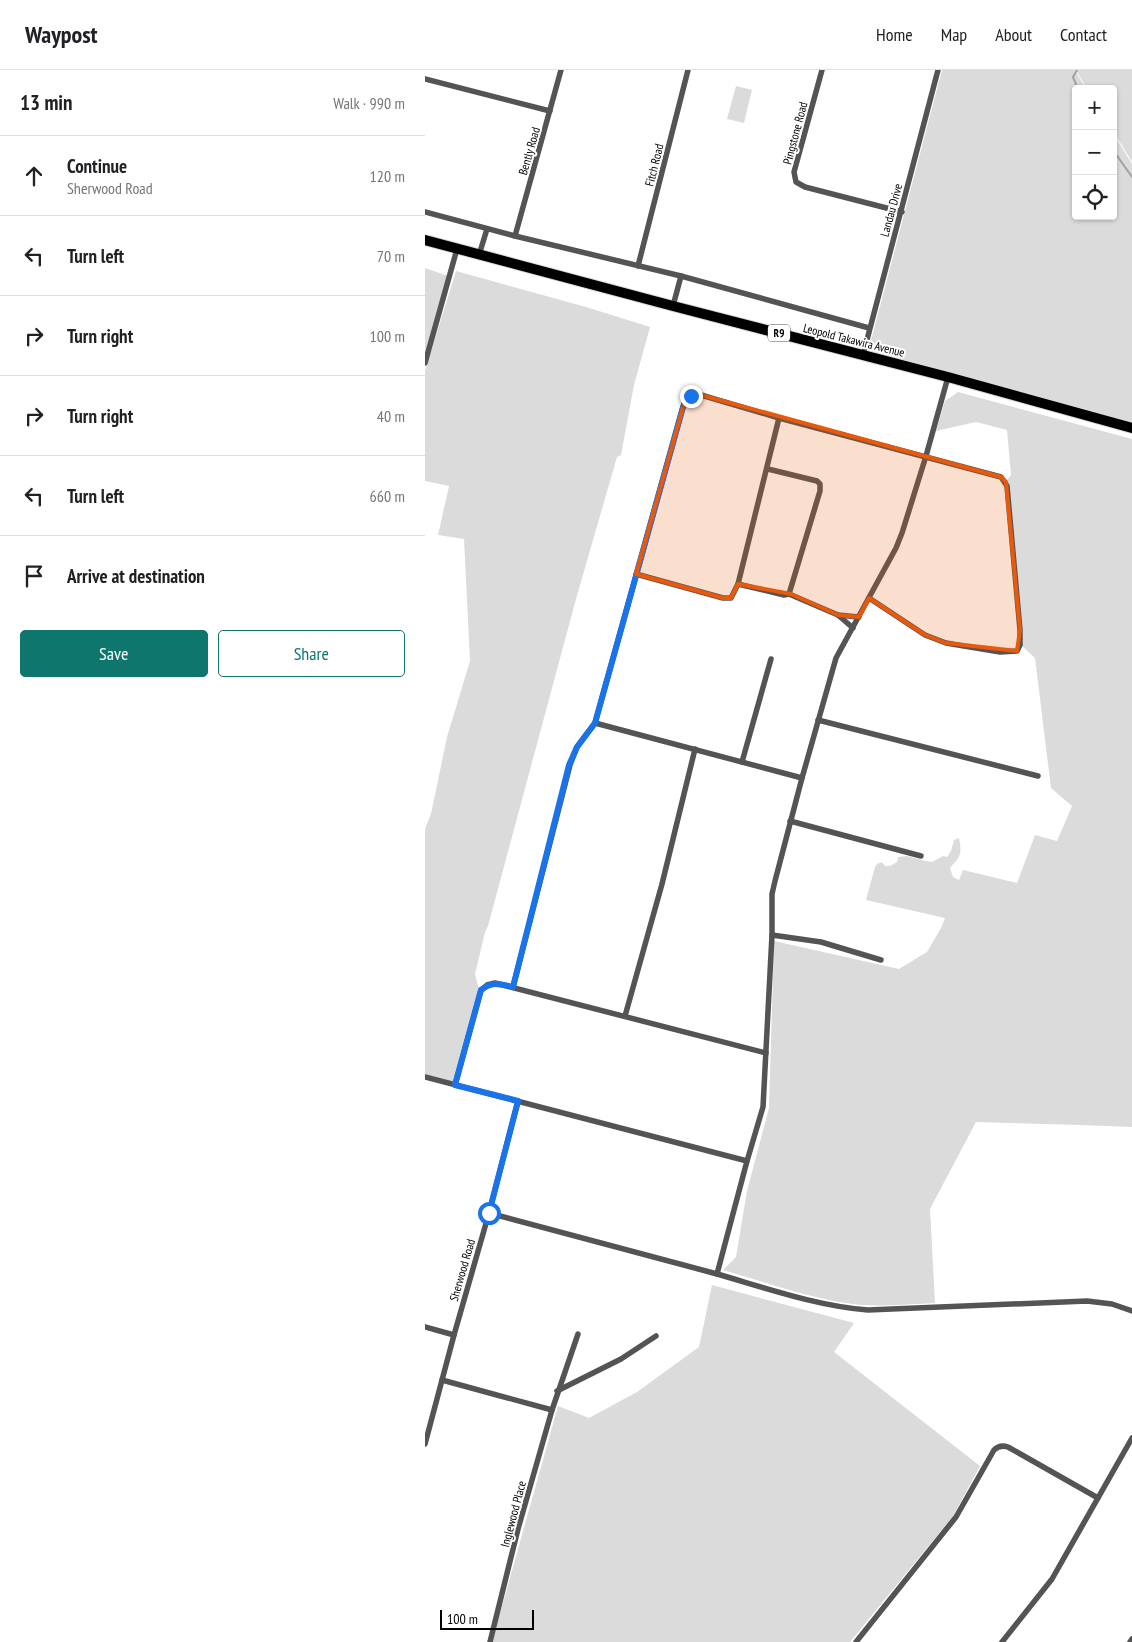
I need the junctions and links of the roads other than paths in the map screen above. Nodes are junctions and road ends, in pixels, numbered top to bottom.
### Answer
1 (561, 70) edge
2 (688, 70) edge
3 (822, 70) edge
4 (938, 70) edge
5 (425, 79) edge
6 (550, 111) junction
7 (425, 212) edge
8 (901, 212) junction
9 (487, 229) junction
10 (515, 236) junction
11 (425, 240) edge
12 (457, 249) junction
13 (479, 255) junction
14 (638, 266) junction
15 (681, 276) junction
16 (673, 306) junction
17 (869, 328) junction
18 (863, 355) junction
19 (425, 363) edge
20 (948, 377) junction
21 (779, 418) junction
22 (1132, 428) edge
23 (926, 456) junction
24 (768, 469) junction
25 (635, 574) junction
26 (738, 584) junction
27 (789, 594) junction
28 (869, 598) junction
29 (838, 615) junction
30 (859, 617) junction
31 (853, 628) junction
32 (771, 659) dead end
33 (818, 720) junction
34 (595, 723) junction
35 (695, 750) junction
36 (742, 762) junction
37 (1038, 776) dead end
38 (802, 778) junction
39 (791, 821) junction
40 (921, 856) dead end
41 (772, 936) junction
42 (881, 960) dead end
43 (513, 987) junction
44 (625, 1016) junction
45 (766, 1053) junction
46 (425, 1077) edge
47 (455, 1085) junction
48 (518, 1101) junction
49 (747, 1161) junction
50 (489, 1213) junction
51 (717, 1274) junction
52 (1132, 1311) edge
53 (425, 1327) edge
54 (578, 1334) dead end
55 (453, 1335) junction
56 (656, 1336) dead end
57 (442, 1380) junction
58 (557, 1391) junction
59 (551, 1410) junction
60 (1132, 1438) edge
61 (425, 1444) edge
62 (1098, 1498) junction
63 (490, 1642) edge
64 (856, 1642) edge
65 (1002, 1642) edge

1 - 6 street, Bently Road
2 - 14 street, Fitch Road
3 - 8 street, Pingstone Road
4 - 8 street, Landau Drive
5 - 6 street
6 - 10 street, Bently Road
7 - 9 street
8 - 17 street, Landau Drive
9 - 10 street
9 - 13 street
10 - 14 street
11 - 12 highway, Leopold Takawira Avenue / R9
12 - 13 highway, Leopold Takawira Avenue / R9
12 - 19 street
13 - 16 highway, Leopold Takawira Avenue / R9
14 - 15 street
15 - 16 street
15 - 17 street
16 - 18 highway, Leopold Takawira Avenue / R9
17 - 18 street, Landau Drive
18 - 20 highway, Leopold Takawira Avenue / R9
20 - 22 highway, Leopold Takawira Avenue / R9
20 - 23 street
21 - 23 street
21 - 24 street
21 - 25 street
23 - 28 street
23 - 28 street
24 - 26 street
24 - 27 street
25 - 26 street
25 - 34 street
26 - 27 street
27 - 29 street
28 - 30 street
29 - 30 street
29 - 31 street
30 - 31 street
31 - 33 street
32 - 36 street
33 - 37 street
33 - 38 street
34 - 35 street
34 - 43 street
35 - 36 street
35 - 44 street
36 - 38 street
38 - 39 street
39 - 40 street
39 - 41 street
41 - 42 street
41 - 45 street
43 - 44 street
43 - 47 street
44 - 45 street
45 - 49 street
46 - 47 street
47 - 48 street
48 - 49 street
48 - 50 street, Sherwood Road
49 - 51 street
50 - 51 street
50 - 55 street, Sherwood Road
51 - 52 street
53 - 55 street
54 - 58 street, Inglewood Place
55 - 57 street, Sherwood Road
56 - 58 street
57 - 59 street
57 - 61 street, Sherwood Road
58 - 59 street, Inglewood Place
59 - 63 street, Inglewood Place
60 - 62 street
62 - 64 street
62 - 65 street

